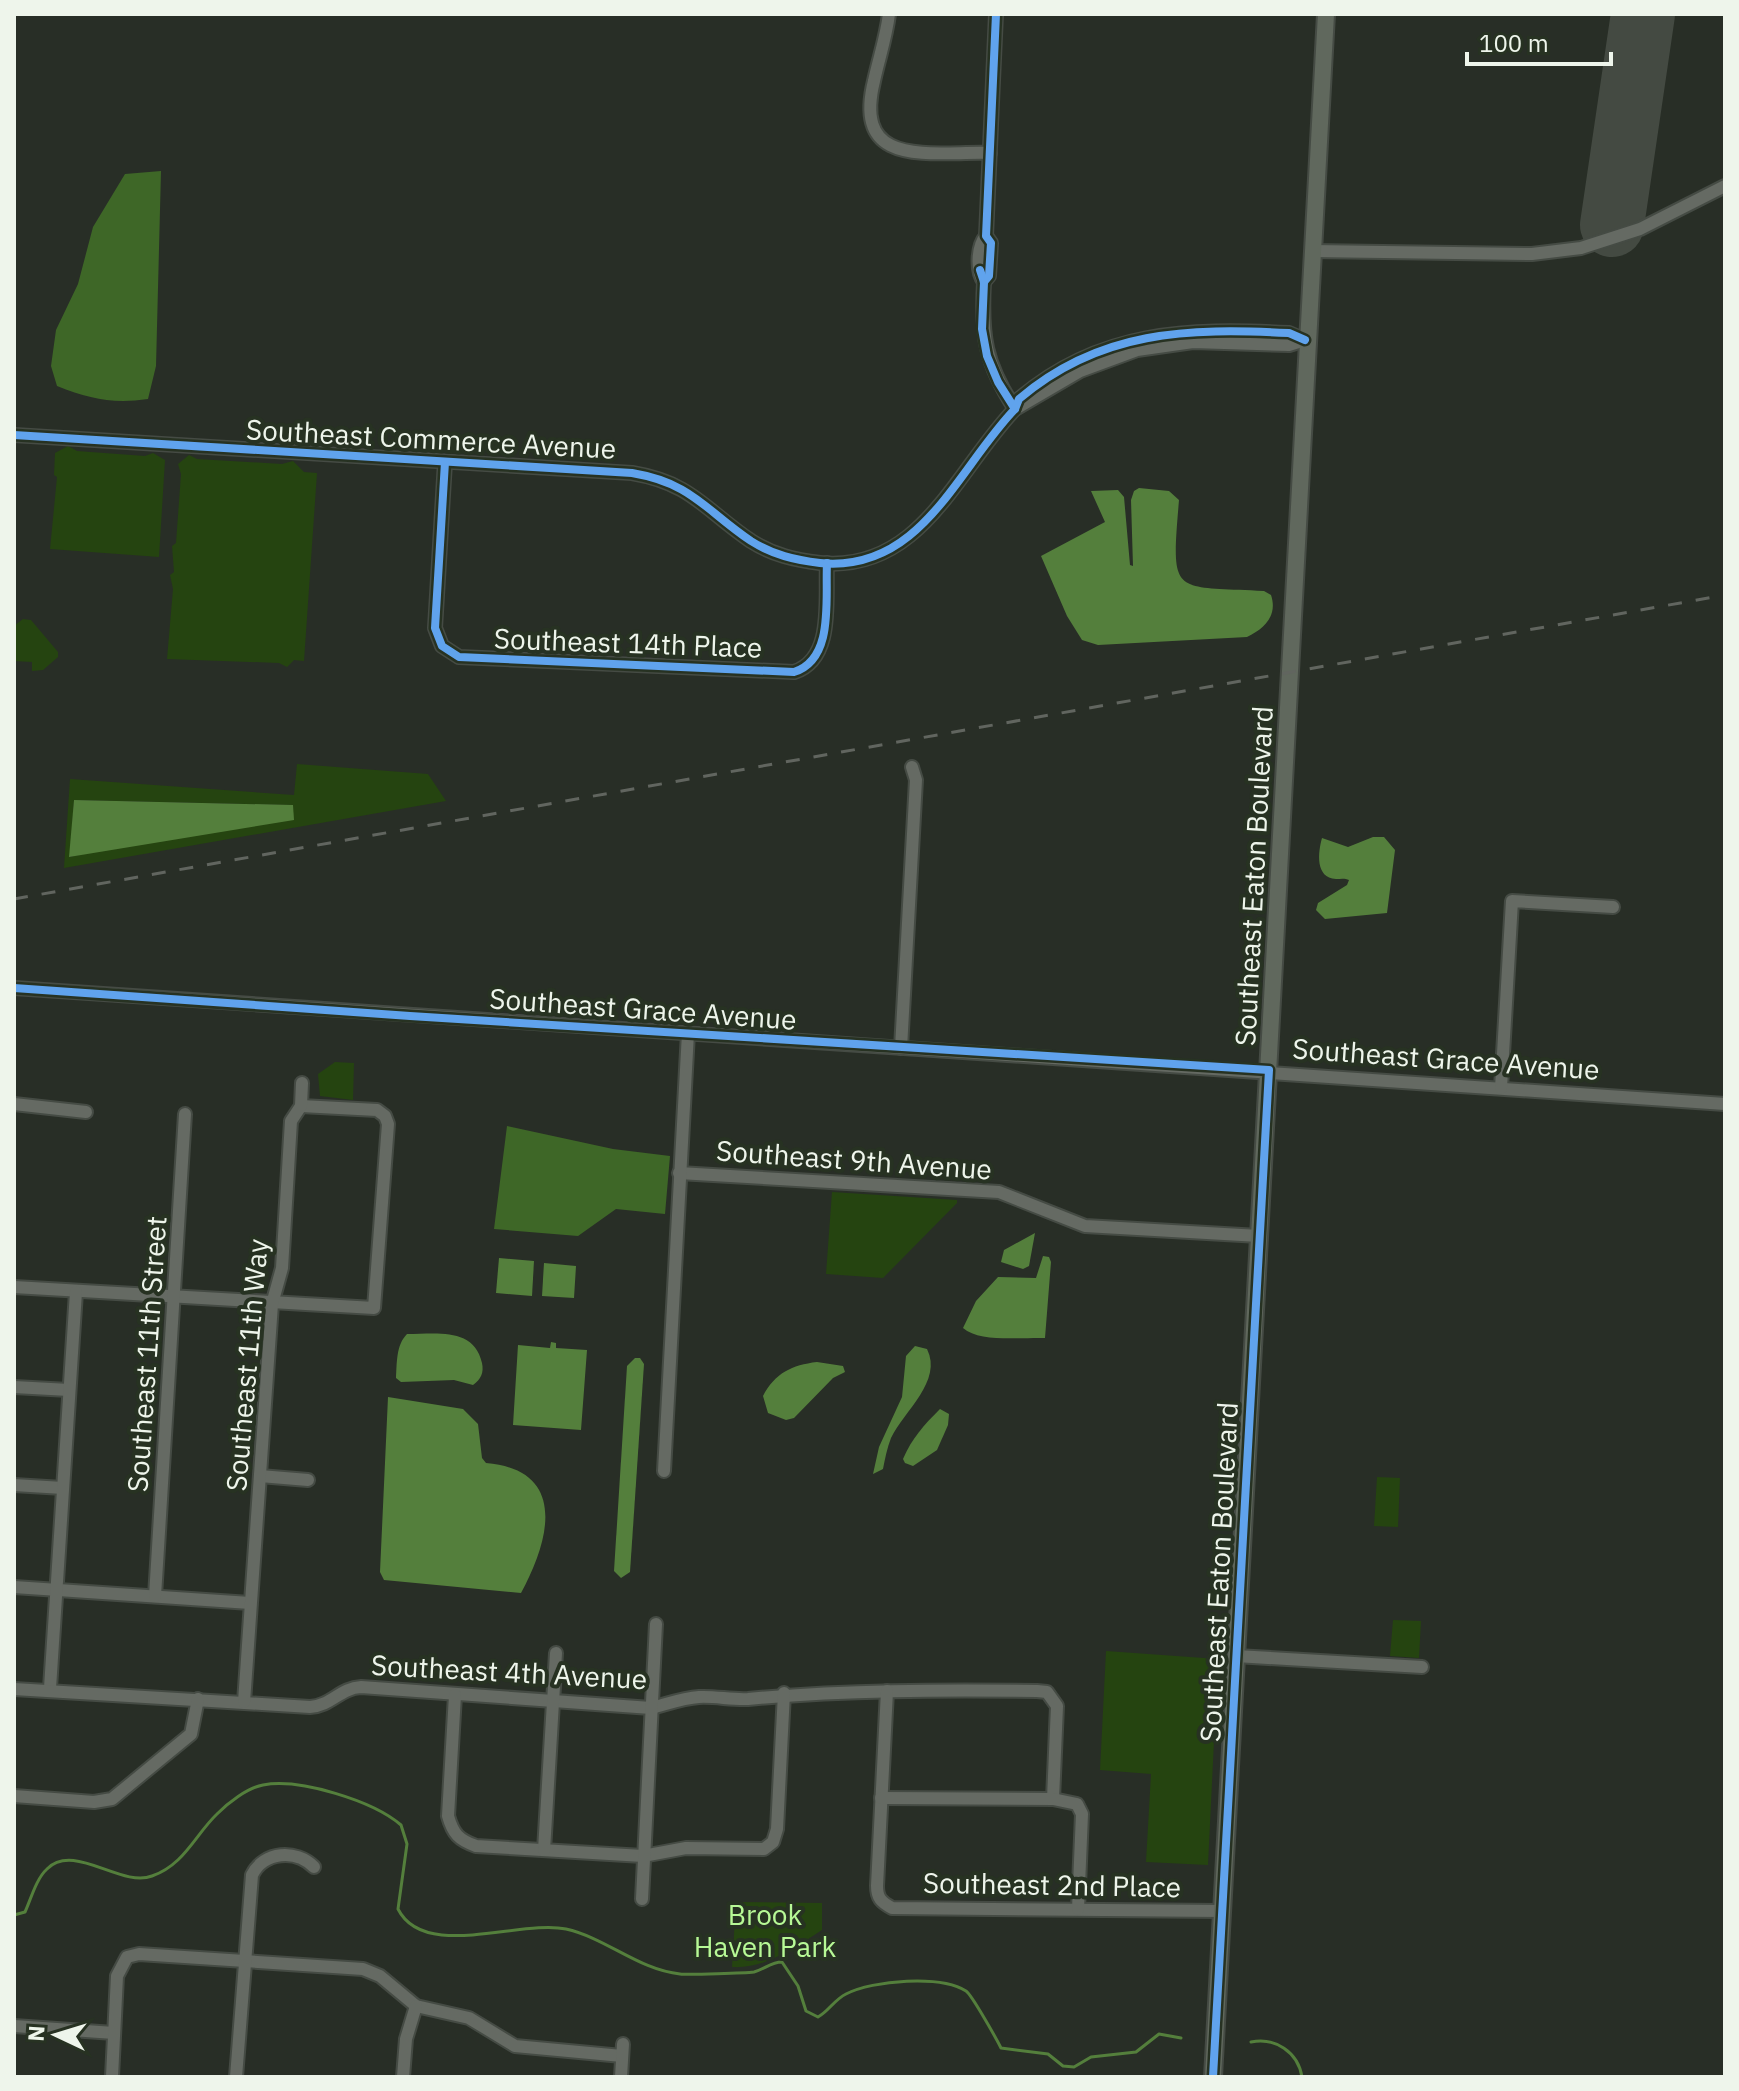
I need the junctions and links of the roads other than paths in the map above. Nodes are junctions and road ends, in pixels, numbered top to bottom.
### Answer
1 (889, 14) edge
2 (996, 14) edge
3 (1326, 14) edge
4 (990, 153) junction
5 (1725, 186) edge
6 (1312, 251) junction
7 (1305, 340) junction
8 (1015, 409) junction
9 (14, 435) edge
10 (445, 462) junction
11 (827, 563) junction
12 (912, 767) dead end
13 (1613, 907) dead end
14 (14, 988) edge
15 (688, 1033) junction
16 (901, 1048) junction
17 (1269, 1070) junction
18 (302, 1083) dead end
19 (1501, 1088) junction
20 (14, 1104) edge
21 (1725, 1104) edge
22 (301, 1106) junction
23 (86, 1112) dead end
24 (185, 1114) dead end
25 (679, 1173) junction
26 (1259, 1236) junction
27 (14, 1287) edge
28 (76, 1292) junction
29 (175, 1298) junction
30 (272, 1304) junction
31 (14, 1387) edge
32 (69, 1390) junction
33 (664, 1471) dead end
34 (260, 1476) junction
35 (308, 1480) dead end
36 (14, 1485) edge
37 (63, 1488) junction
38 (14, 1587) edge
39 (56, 1590) junction
40 (155, 1596) junction
41 (250, 1603) junction
42 (656, 1624) dead end
43 (556, 1653) dead end
44 (1236, 1656) junction
45 (1422, 1667) dead end
46 (50, 1688) junction
47 (14, 1689) edge
48 (887, 1691) junction
49 (784, 1693) junction
50 (455, 1695) junction
51 (198, 1699) junction
52 (244, 1702) junction
53 (552, 1702) junction
54 (651, 1708) junction
55 (14, 1796) edge
56 (881, 1798) junction
57 (1053, 1799) junction
58 (544, 1850) junction
59 (643, 1856) junction
60 (314, 1867) dead end
61 (642, 1899) dead end
62 (1078, 1909) junction
63 (1222, 1911) junction
64 (243, 1961) junction
65 (416, 2006) junction
66 (14, 2026) edge
67 (114, 2033) junction
68 (112, 2077) edge
69 (236, 2077) edge
70 (403, 2077) edge
71 (621, 2077) edge
72 (1213, 2077) edge

1 - 4 street
2 - 4 street
3 - 6 main road, Southeast Eaton Boulevard
4 - 8 street
5 - 6 street
6 - 7 main road, Southeast Eaton Boulevard
7 - 8 street, Southeast Commerce Avenue
7 - 17 main road, Southeast Eaton Boulevard
8 - 11 street, Southeast Commerce Avenue
9 - 10 street, Southeast Commerce Avenue
10 - 11 street, Southeast Commerce Avenue
10 - 11 street, Southeast 14th Place
12 - 16 street
13 - 19 street
14 - 15 street, Southeast Grace Avenue
15 - 16 street, Southeast Grace Avenue
15 - 25 street
16 - 17 street, Southeast Grace Avenue
17 - 19 street, Southeast Grace Avenue
17 - 26 main road, Southeast Eaton Boulevard
18 - 22 street, Southeast 11th Way
19 - 21 street, Southeast Grace Avenue
20 - 23 street
22 - 30 street, Southeast 11th Way
22 - 30 street
24 - 29 street, Southeast 11th Street
25 - 26 street, Southeast 9th Avenue
25 - 33 street
26 - 44 main road, Southeast Eaton Boulevard
27 - 28 street
28 - 29 street
28 - 32 street
29 - 30 street
29 - 40 street, Southeast 11th Street
30 - 34 street, Southeast 11th Way
31 - 32 street
32 - 37 street
34 - 35 street
34 - 41 street, Southeast 11th Way
36 - 37 street
37 - 39 street
38 - 39 street
39 - 40 street
39 - 46 street
40 - 41 street
41 - 52 street, Southeast 11th Way
42 - 54 street
43 - 53 street
44 - 45 street
44 - 63 main road, Southeast Eaton Boulevard
46 - 47 street, Southeast 4th Avenue
46 - 51 street, Southeast 4th Avenue
48 - 49 street, Southeast 4th Avenue
48 - 56 street
48 - 57 street, Southeast 4th Avenue
49 - 54 street, Southeast 4th Avenue
49 - 59 street
50 - 52 street, Southeast 4th Avenue
50 - 53 street, Southeast 4th Avenue
50 - 58 street
51 - 52 street, Southeast 4th Avenue
51 - 55 street
53 - 54 street, Southeast 4th Avenue
53 - 58 street
54 - 59 street
56 - 57 street
56 - 62 street, Southeast 2nd Place
57 - 62 street
58 - 59 street
59 - 61 street
60 - 64 street
62 - 63 street, Southeast 2nd Place
63 - 72 main road, Southeast Eaton Boulevard
64 - 65 street
64 - 67 street
64 - 69 street
65 - 70 street
65 - 71 street
66 - 67 street
67 - 68 street

